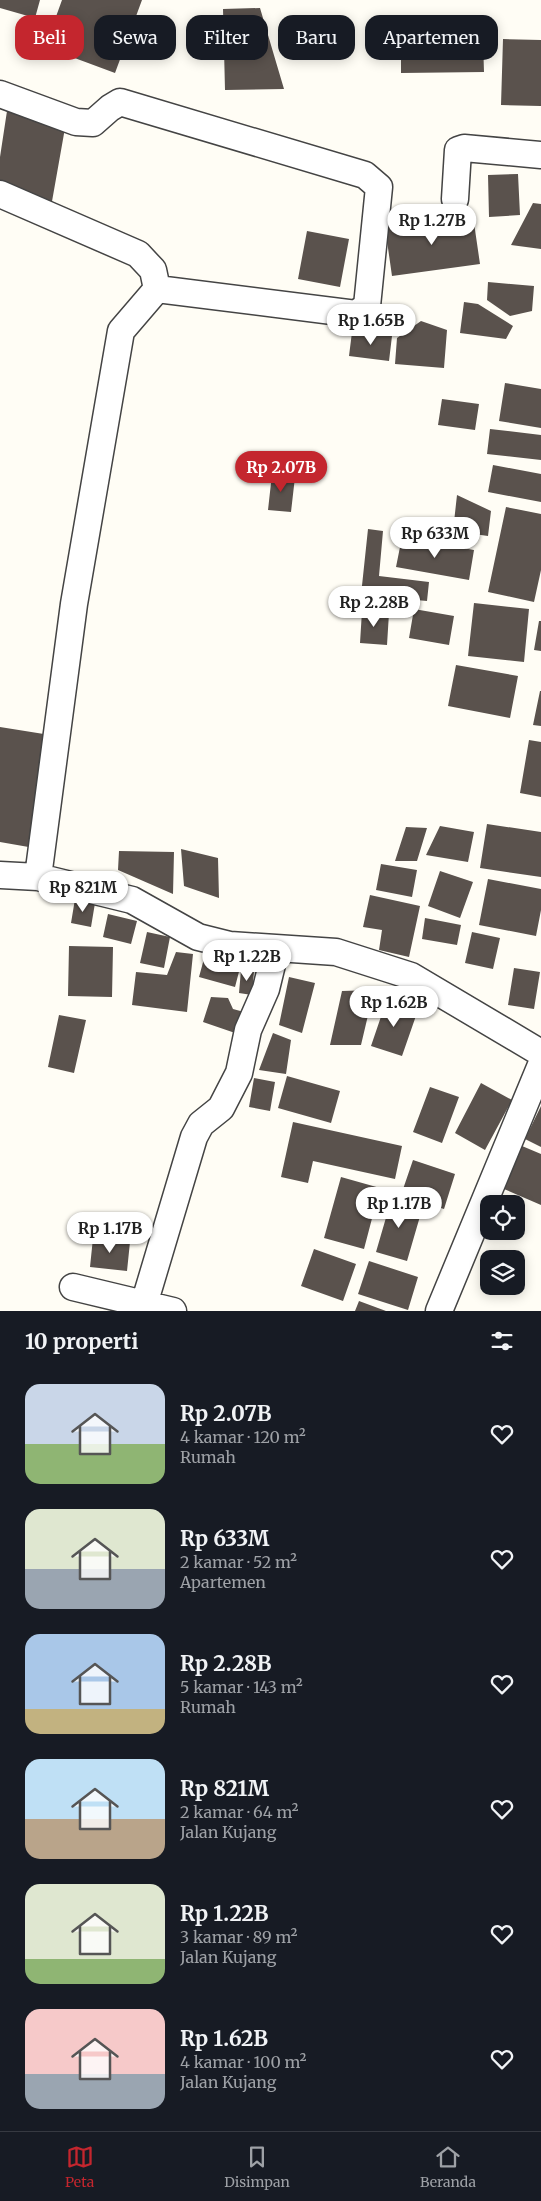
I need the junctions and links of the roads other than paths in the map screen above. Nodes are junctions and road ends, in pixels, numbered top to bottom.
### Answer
1 (0, 94) edge
2 (541, 155) edge
3 (0, 194) edge
4 (455, 199) dead end
5 (157, 288) junction
6 (0, 875) edge
7 (38, 878) junction
8 (276, 948) junction
9 (541, 1053) edge
10 (541, 1065) edge
11 (73, 1287) dead end
12 (143, 1307) edge
13 (173, 1311) edge
14 (439, 1311) edge

1 - 5 street
2 - 4 street
3 - 5 street
5 - 7 street
6 - 7 street
7 - 8 street
8 - 9 street
8 - 12 street
10 - 14 street
11 - 12 street
12 - 13 street

